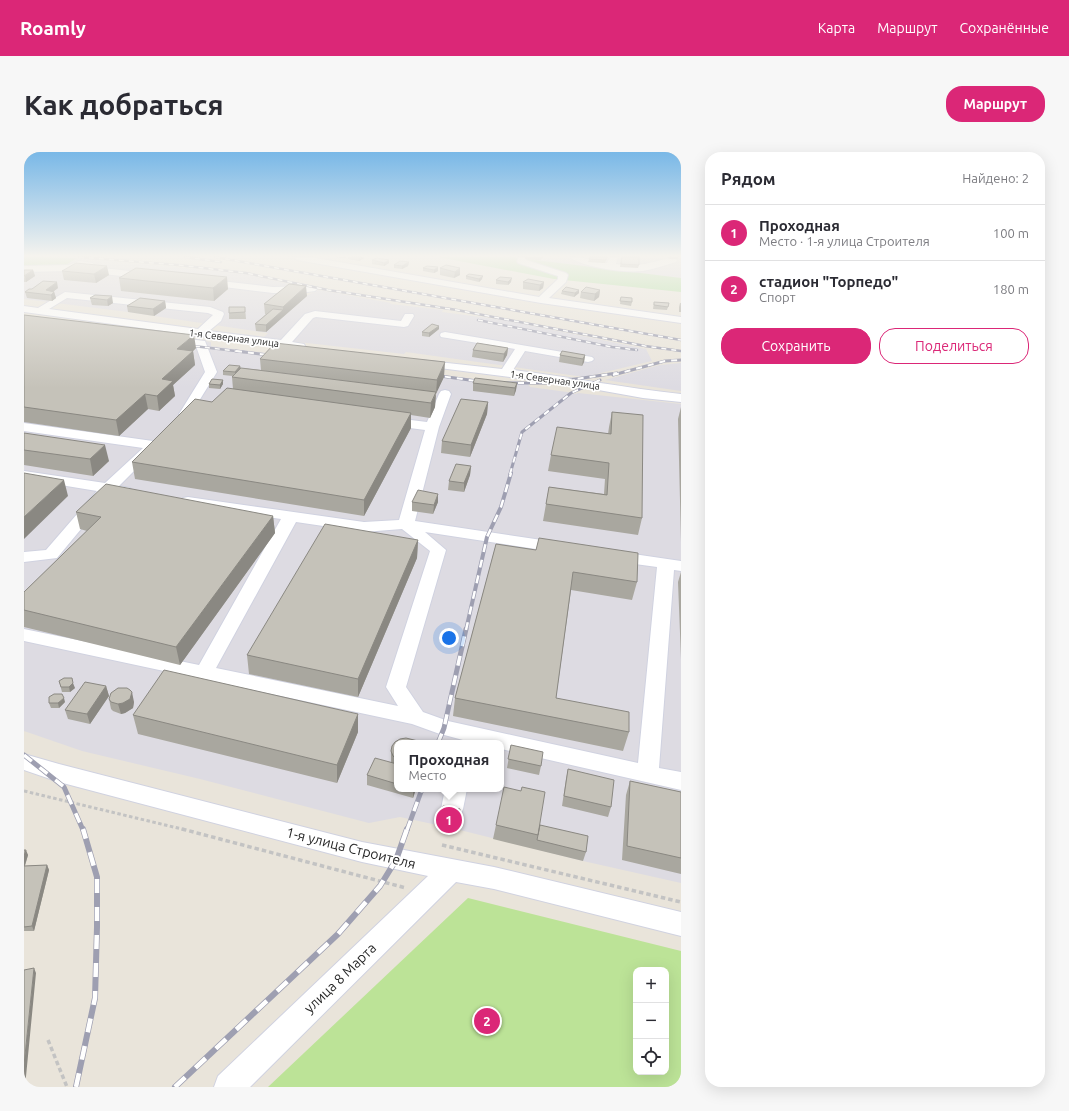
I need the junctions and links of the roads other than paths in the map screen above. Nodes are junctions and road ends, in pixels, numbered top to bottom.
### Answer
1 (56, 301) edge
2 (129, 301) edge
3 (545, 301) edge
4 (24, 309) edge
5 (40, 311) junction
6 (409, 316) dead end
7 (681, 320) edge
8 (198, 334) junction
9 (445, 335) dead end
10 (155, 338) edge
11 (284, 344) junction
12 (522, 347) junction
13 (314, 348) edge
14 (588, 359) dead end
15 (412, 362) edge
16 (505, 373) junction
17 (445, 394) dead end
18 (681, 398) edge
19 (207, 408) edge
20 (185, 414) junction
21 (378, 420) edge
22 (174, 424) edge
23 (24, 427) edge
24 (432, 427) junction
25 (164, 435) edge
26 (153, 445) junction
27 (24, 475) edge
28 (107, 489) junction
29 (138, 493) edge
30 (168, 498) edge
31 (291, 516) junction
32 (406, 524) junction
33 (572, 550) edge
34 (596, 554) edge
35 (24, 557) edge
36 (673, 565) edge
37 (24, 635) edge
38 (204, 673) junction
39 (416, 717) junction
40 (466, 738) edge
41 (476, 740) edge
42 (504, 746) edge
43 (28, 768) edge
44 (648, 774) junction
45 (681, 781) edge
46 (452, 870) junction
47 (681, 924) edge
48 (229, 1087) edge

1 - 5 street
2 - 8 street
3 - 7 street
4 - 5 street, 1-я Северная улица
5 - 8 street, 1-я Северная улица
6 - 11 street
8 - 11 street, 1-я Северная улица
9 - 12 street
10 - 20 street
11 - 13 street, 1-я Северная улица
12 - 14 street
12 - 16 street
15 - 16 street, 1-я Северная улица
16 - 18 street, 1-я Северная улица
17 - 24 street
19 - 20 street
20 - 22 street
21 - 24 street
23 - 26 street
24 - 32 street
25 - 26 street
26 - 28 street
27 - 28 street
28 - 29 street
28 - 35 street
30 - 31 street
31 - 32 street
31 - 38 street
32 - 33 street
32 - 39 street
34 - 36 street
36 - 44 street
37 - 38 street
38 - 39 street
39 - 40 street
40 - 41 street
42 - 44 street
43 - 46 street, 1-я улица Строителя
44 - 45 street
46 - 47 street, 1-я улица Строителя
46 - 48 street, улица 8 Марта

